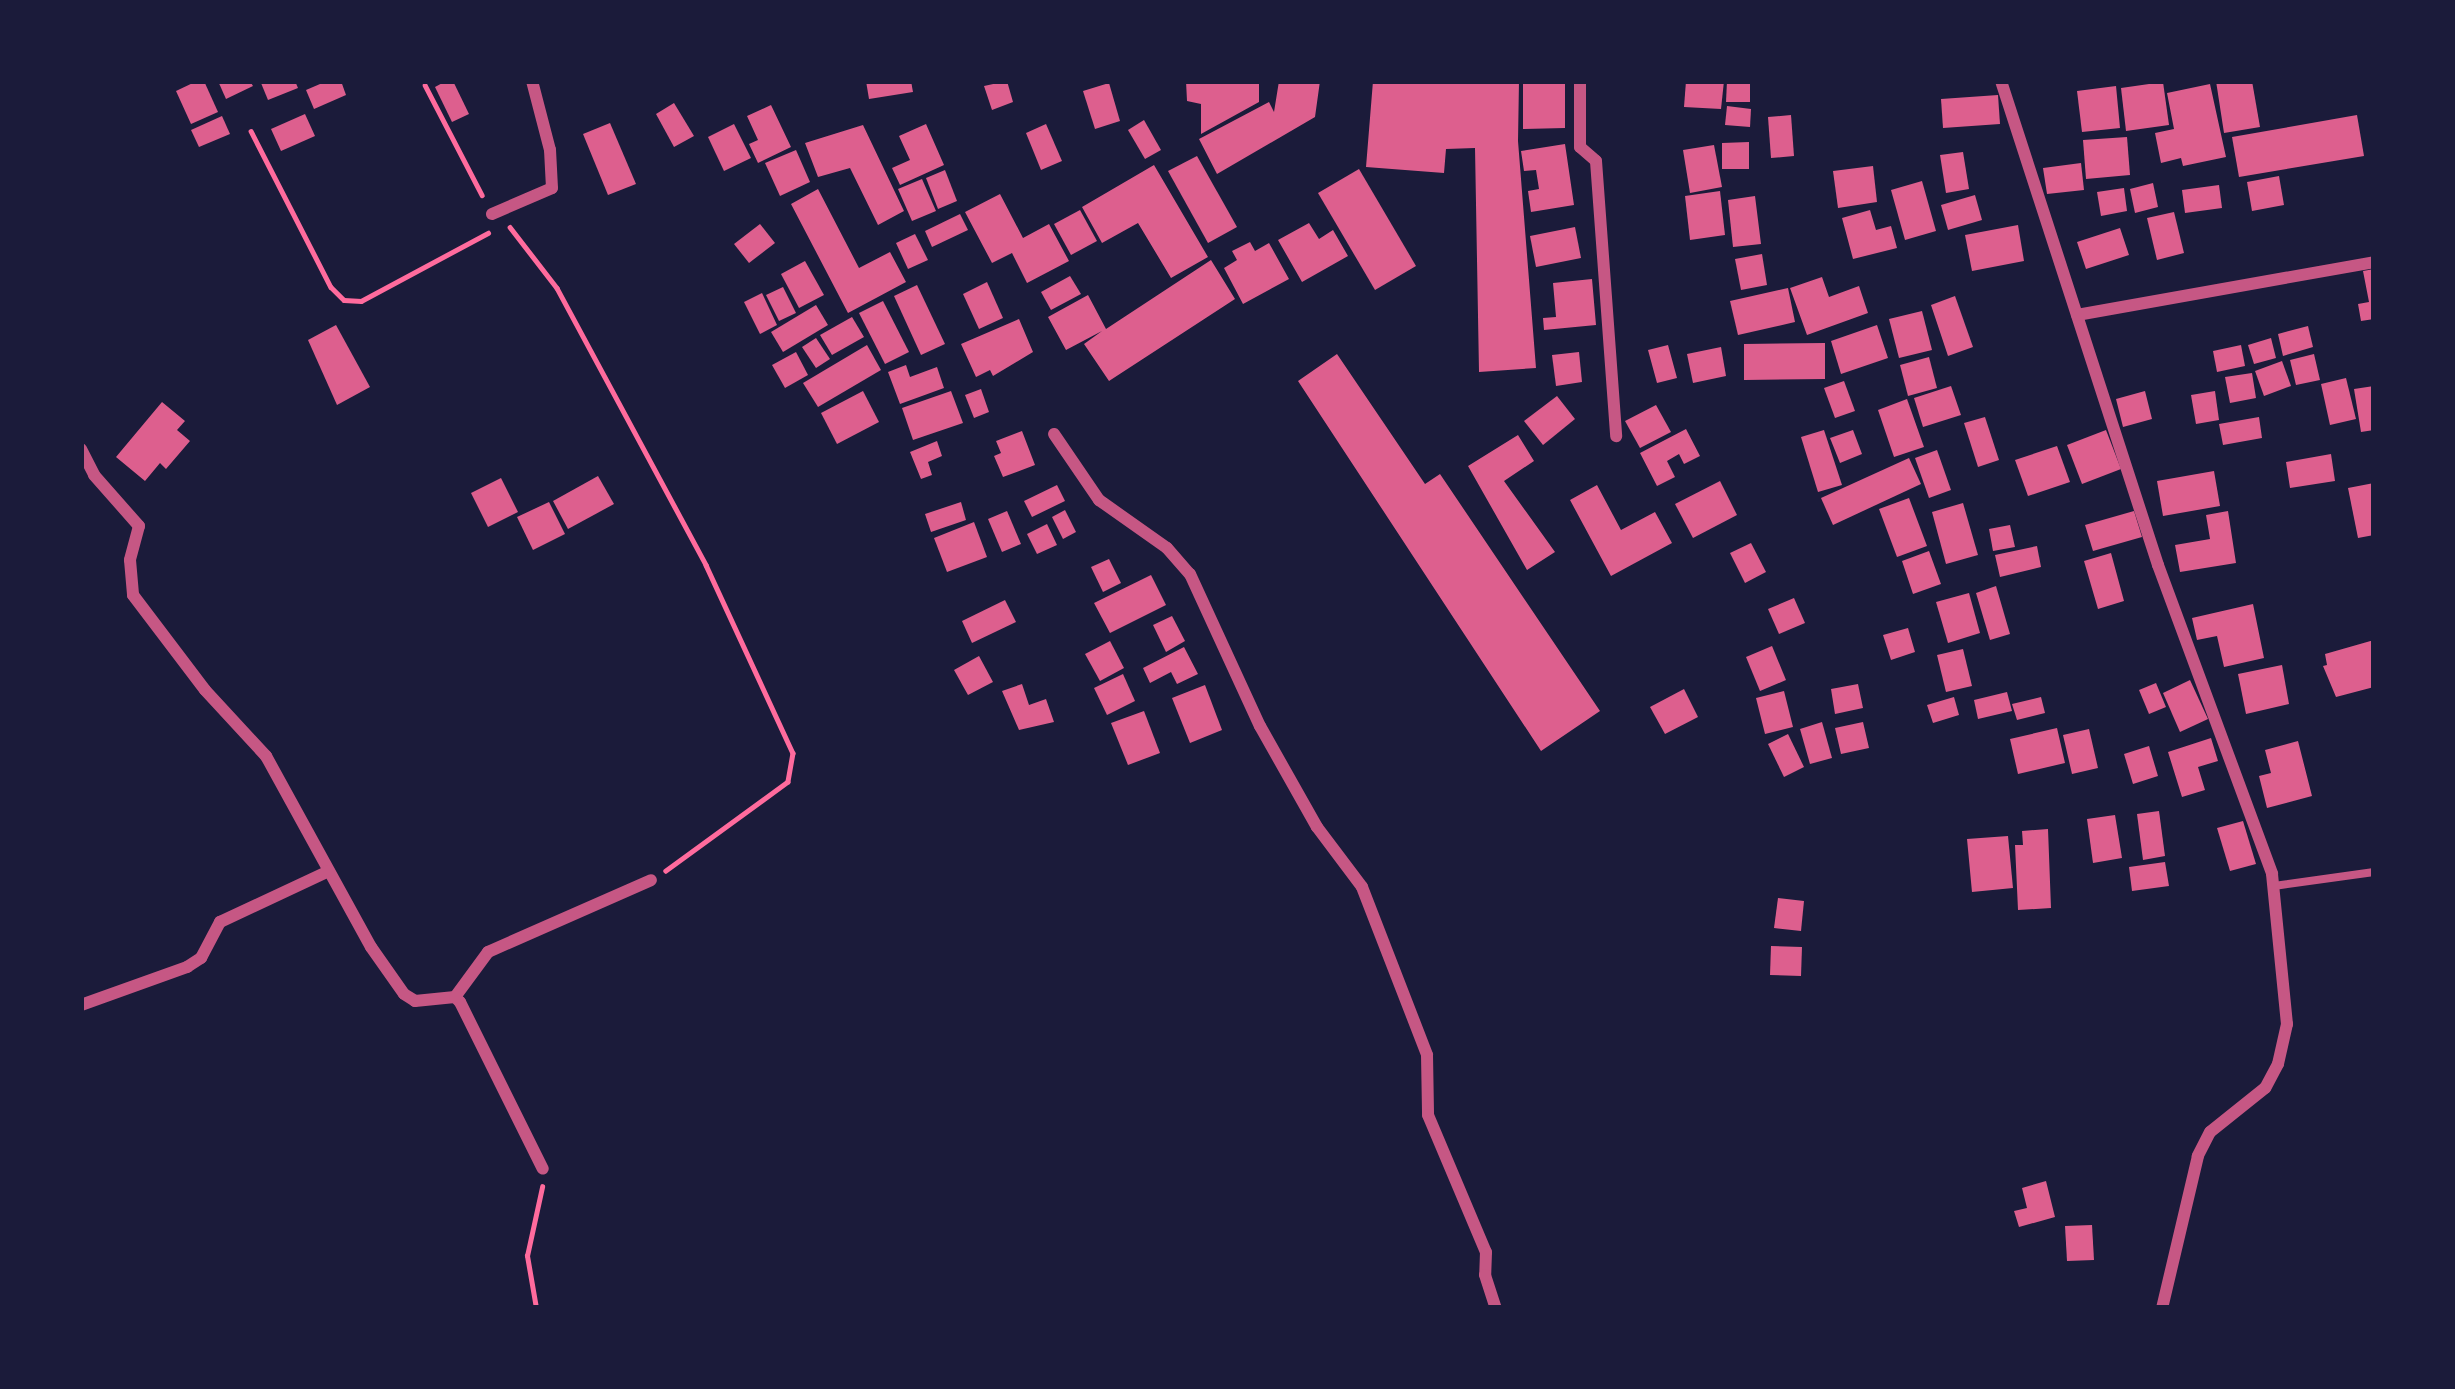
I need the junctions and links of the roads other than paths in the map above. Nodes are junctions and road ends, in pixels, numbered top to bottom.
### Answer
1 (532, 81) edge
2 (1580, 81) edge
3 (2001, 81) edge
4 (492, 214) road end
5 (2374, 262) edge
6 (2077, 315) junction
7 (1054, 434) dead end
8 (1616, 436) dead end
9 (81, 449) edge
10 (329, 871) junction
11 (2374, 872) edge
12 (651, 880) road end
13 (2274, 886) junction
14 (455, 998) junction
15 (81, 1005) edge
16 (543, 1169) road end
17 (1496, 1308) edge
18 (2162, 1308) edge

1 - 4 street
2 - 8 street
3 - 6 street
5 - 6 street
6 - 13 street
7 - 17 street
9 - 10 street
10 - 14 street
10 - 15 street
11 - 13 lane
12 - 14 street
13 - 18 street
14 - 16 street

